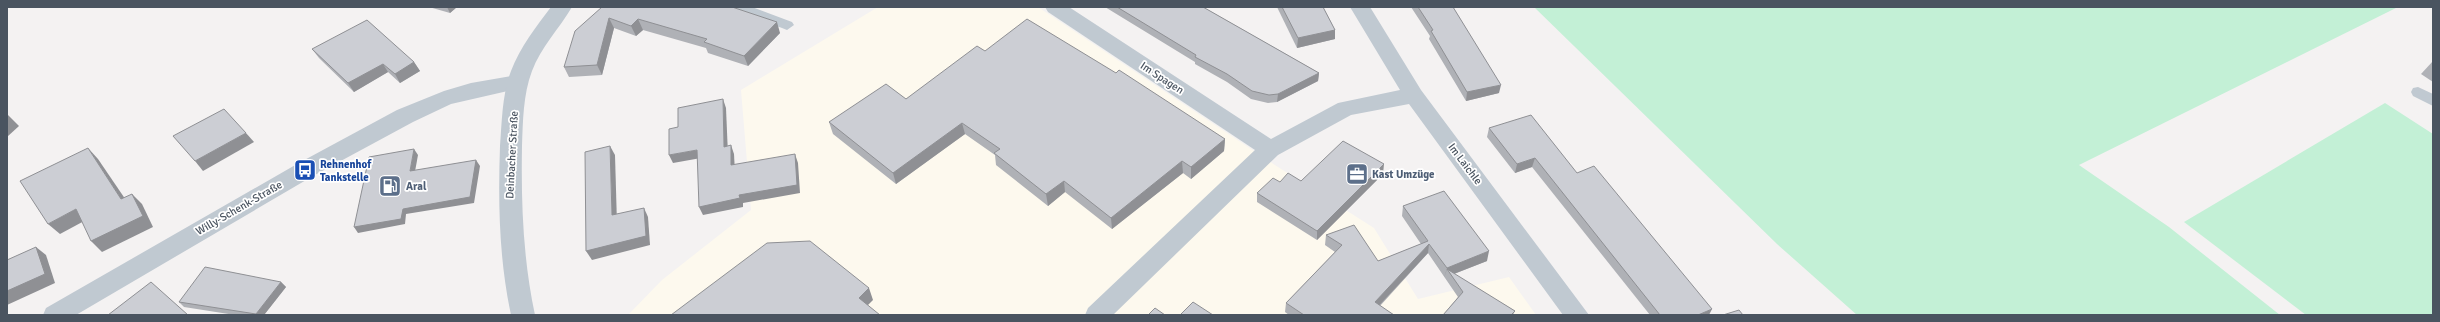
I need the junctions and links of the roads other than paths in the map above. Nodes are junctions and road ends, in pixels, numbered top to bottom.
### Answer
1 (562, 7) edge
2 (739, 7) edge
3 (1055, 7) edge
4 (1360, 7) edge
5 (787, 25) dead end
6 (518, 82) junction
7 (2418, 92) dead end
8 (1414, 95) junction
9 (2433, 101) edge
10 (1270, 149) junction
11 (55, 315) edge
12 (523, 315) edge
13 (1097, 315) edge
14 (1577, 315) edge

1 - 6 street, Deinbacher Straße
2 - 5 lane
3 - 10 street, Im Spagen
4 - 8 street, Im Laichle
6 - 11 street, Willy-Schenk-Straße
6 - 12 street, Deinbacher Straße
7 - 9 lane
8 - 10 street
8 - 14 street, Im Laichle
10 - 13 street

